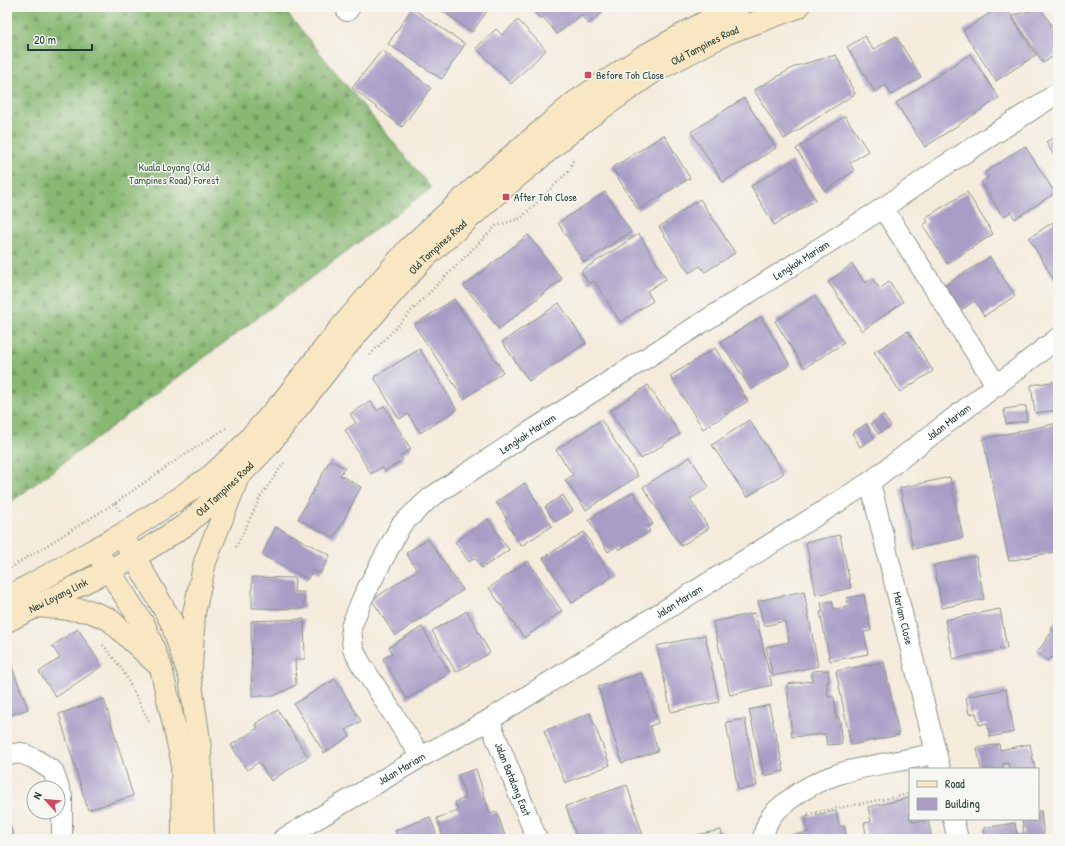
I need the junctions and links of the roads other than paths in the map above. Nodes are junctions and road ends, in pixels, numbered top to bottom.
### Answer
1 (740, 7) edge
2 (798, 7) edge
3 (719, 18) edge
4 (1058, 93) edge
5 (883, 208) junction
6 (1058, 338) edge
7 (997, 386) junction
8 (238, 477) junction
9 (870, 482) junction
10 (121, 535) junction
11 (95, 549) junction
12 (135, 557) junction
13 (110, 571) junction
14 (7, 598) edge
15 (38, 606) junction
16 (7, 621) edge
17 (161, 668) junction
18 (190, 677) junction
19 (489, 720) junction
20 (7, 755) edge
21 (421, 757) junction
22 (938, 761) edge
23 (953, 820) edge
24 (62, 839) edge
25 (183, 839) edge
26 (203, 839) edge
27 (283, 839) edge
28 (537, 839) edge
29 (763, 839) edge
30 (958, 839) edge

1 - 3 street, Old Tampines Road
2 - 3 street, Old Tampines Road
3 - 8 street, Old Tampines Road
3 - 10 street, Old Tampines Road
4 - 5 street, Lengkok Mariam
5 - 7 street
5 - 21 street, Lengkok Mariam
6 - 7 street, Jalan Mariam
7 - 9 street, Jalan Mariam
8 - 12 street, Old Tampines Road
8 - 18 street
9 - 19 street, Jalan Mariam
9 - 22 street, Mariam Close
10 - 11 street, Old Tampines Road
10 - 12 street
11 - 13 street
11 - 14 street, New Loyang Link
12 - 13 street, Old Tampines Road
12 - 18 street
13 - 15 street, New Loyang Link
13 - 17 street
15 - 16 street, New Loyang Link
15 - 17 street
17 - 25 street
18 - 26 street
19 - 21 street, Jalan Mariam
19 - 28 street, Jalan Batalong East
20 - 24 street
21 - 27 street, Jalan Mariam
22 - 29 street, Mariam Close
23 - 30 street

